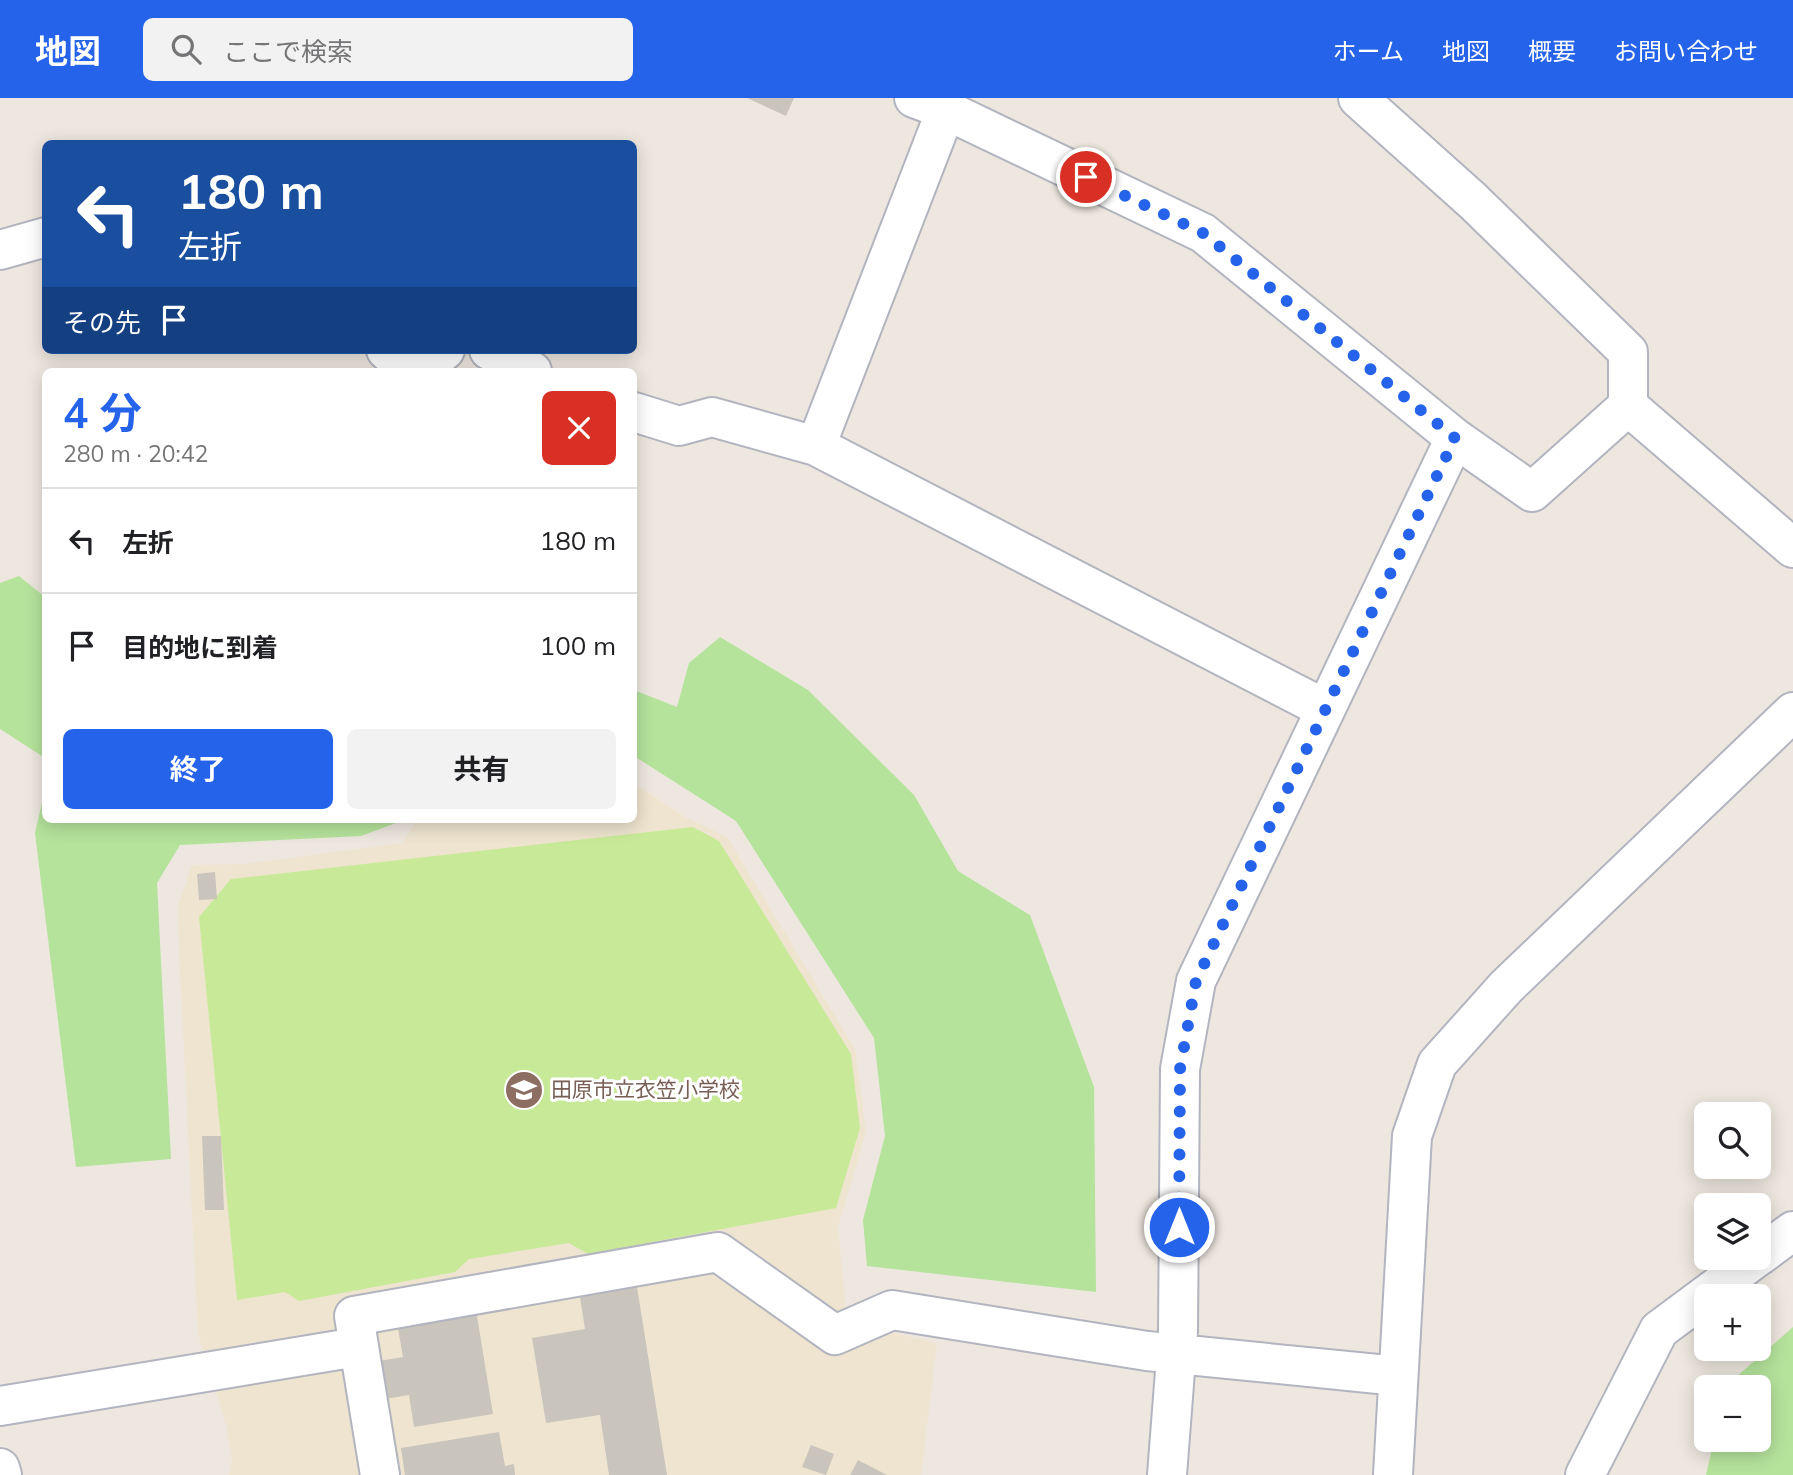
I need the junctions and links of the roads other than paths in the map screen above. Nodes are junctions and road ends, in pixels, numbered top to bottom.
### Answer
1 (1358, 98) edge
2 (930, 104) edge
3 (42, 238) edge
4 (0, 250) edge
5 (390, 354) edge
6 (440, 354) edge
7 (497, 354) edge
8 (526, 368) edge
9 (1628, 406) junction
10 (637, 413) edge
11 (1455, 438) junction
12 (816, 446) junction
13 (1793, 548) edge
14 (1325, 709) junction
15 (1793, 712) edge
16 (1793, 1231) edge
17 (1771, 1247) edge
18 (1740, 1270) edge
19 (357, 1347) junction
20 (1175, 1353) junction
21 (1398, 1376) junction
22 (0, 1406) edge
23 (0, 1468) edge
24 (2, 1475) edge
25 (380, 1475) edge
26 (1167, 1475) edge
27 (1393, 1475) edge
28 (1585, 1475) edge

1 - 9 street
2 - 11 street
2 - 12 street
3 - 4 street
5 - 6 street
7 - 8 street
9 - 11 street
9 - 13 street
10 - 12 street
11 - 14 street
12 - 14 street
14 - 20 street
15 - 21 street
16 - 17 street
18 - 28 street
19 - 20 street
19 - 22 street
19 - 25 street
20 - 21 street
20 - 26 street
21 - 27 street
23 - 24 street

